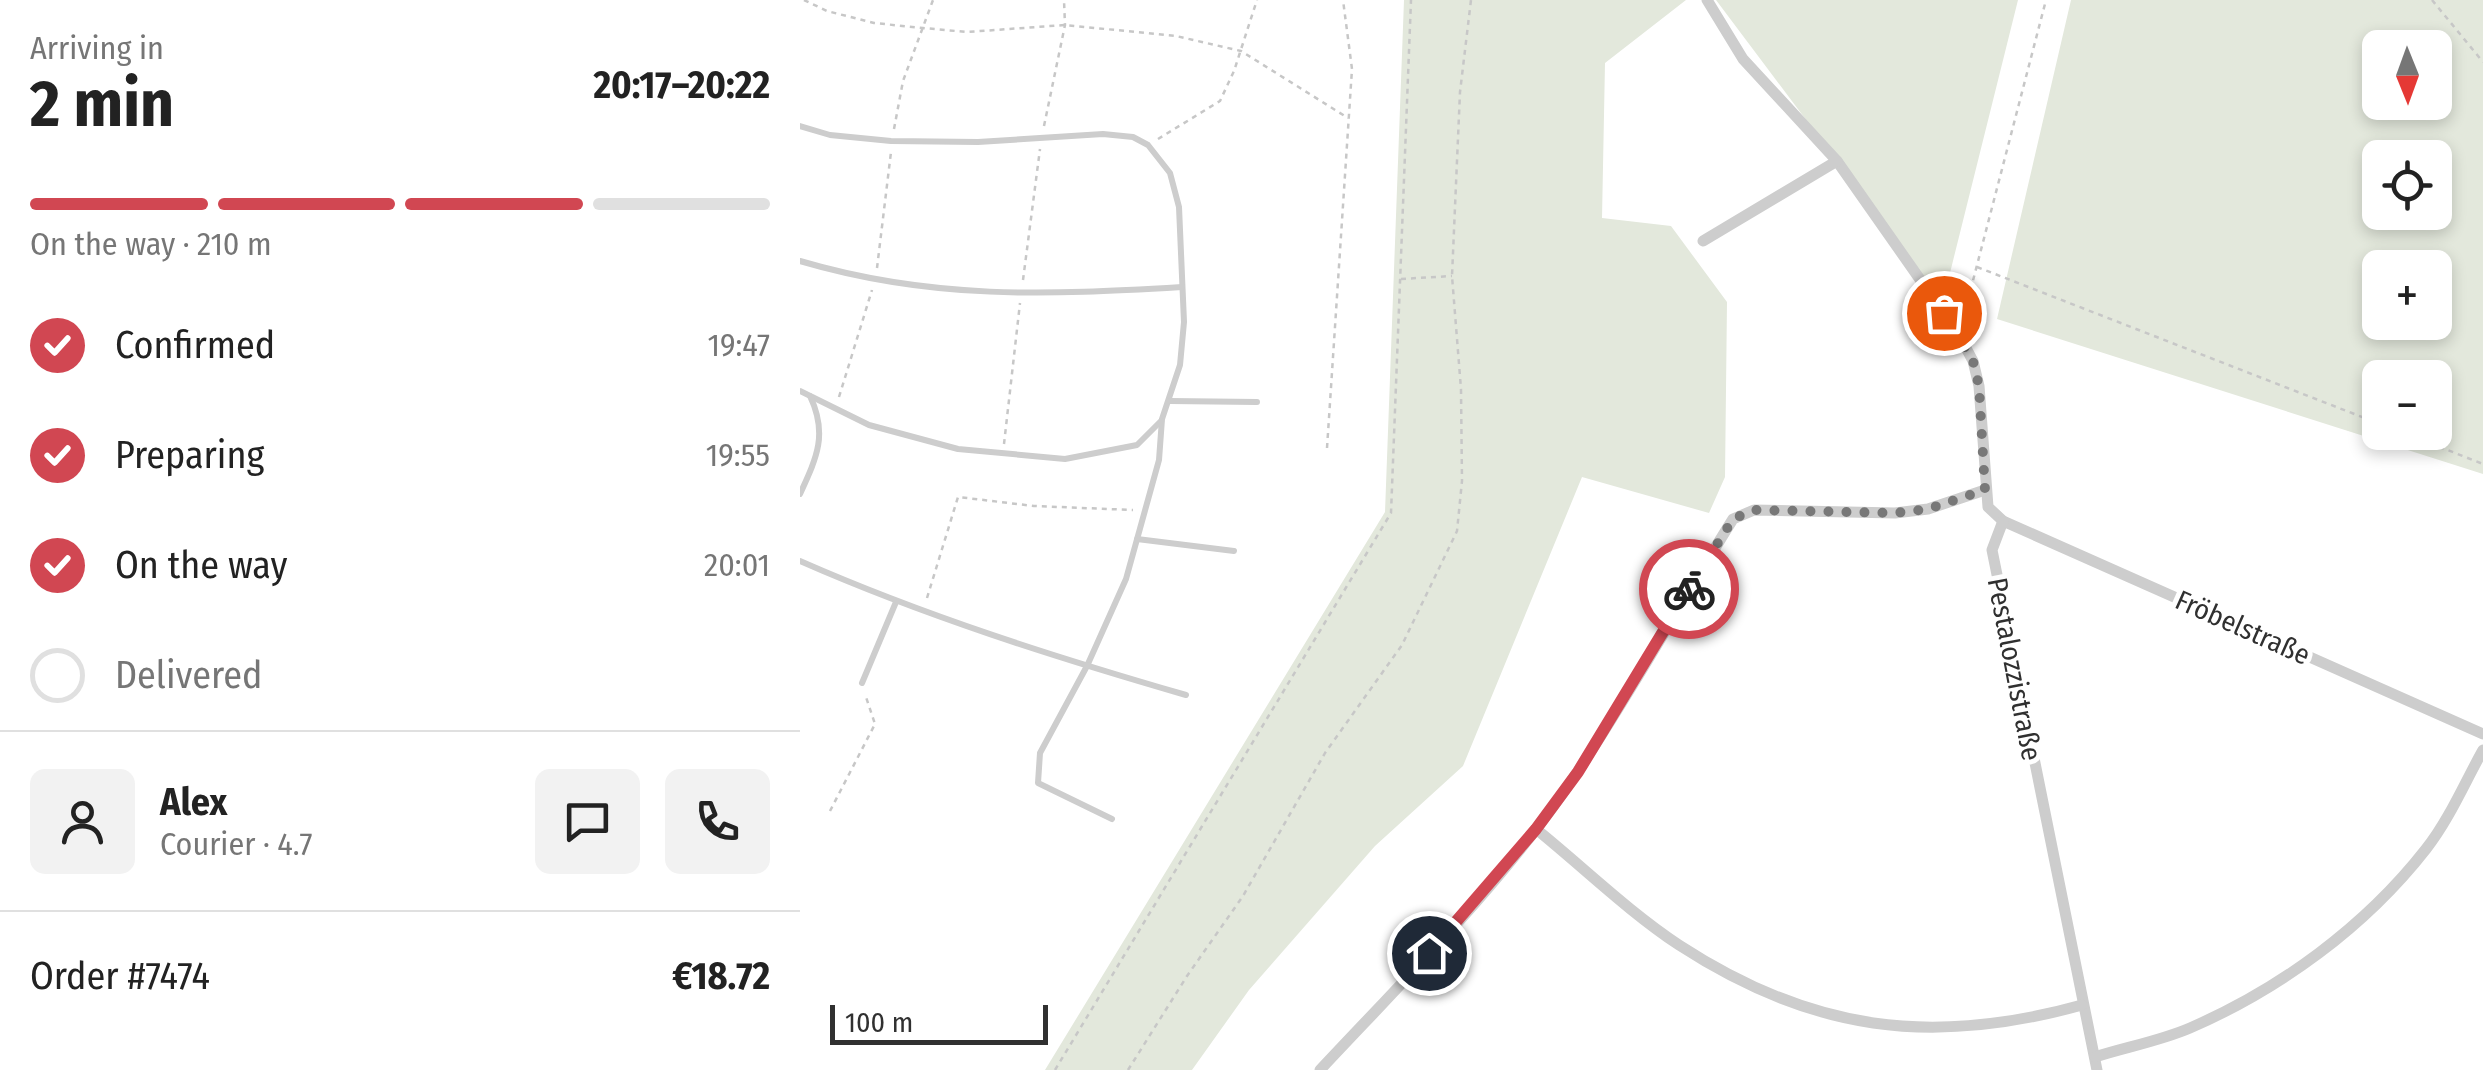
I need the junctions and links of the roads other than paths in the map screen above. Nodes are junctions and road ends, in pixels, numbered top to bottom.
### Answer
1 (1707, 0) edge
2 (800, 126) edge
3 (1838, 161) junction
4 (1702, 242) dead end
5 (800, 261) edge
6 (1182, 287) junction
7 (800, 391) edge
8 (810, 396) junction
9 (1170, 401) junction
10 (1256, 402) dead end
11 (1162, 420) junction
12 (1985, 490) junction
13 (800, 494) edge
14 (2003, 521) junction
15 (1137, 539) junction
16 (1234, 551) dead end
17 (800, 561) edge
18 (896, 602) junction
19 (1086, 666) junction
20 (862, 683) road end
21 (1186, 695) dead end
22 (2483, 734) edge
23 (2483, 750) edge
24 (1112, 819) dead end
25 (1536, 829) junction
26 (2082, 1005) junction
27 (2096, 1063) edge
28 (1320, 1070) edge

1 - 3 street
2 - 6 lane
3 - 4 street
3 - 12 street
5 - 6 lane
6 - 9 lane
7 - 8 lane
8 - 11 lane
8 - 13 lane
9 - 10 lane
9 - 11 lane
11 - 15 lane
12 - 14 street
12 - 25 street
14 - 22 street, Fröbelstraße
14 - 26 street, Pestalozzistraße
15 - 16 lane
15 - 19 lane
17 - 18 lane
18 - 19 lane
18 - 20 lane
19 - 21 lane
19 - 24 lane
23 - 27 street
25 - 26 street
25 - 28 street
26 - 27 street, Pestalozzistraße

